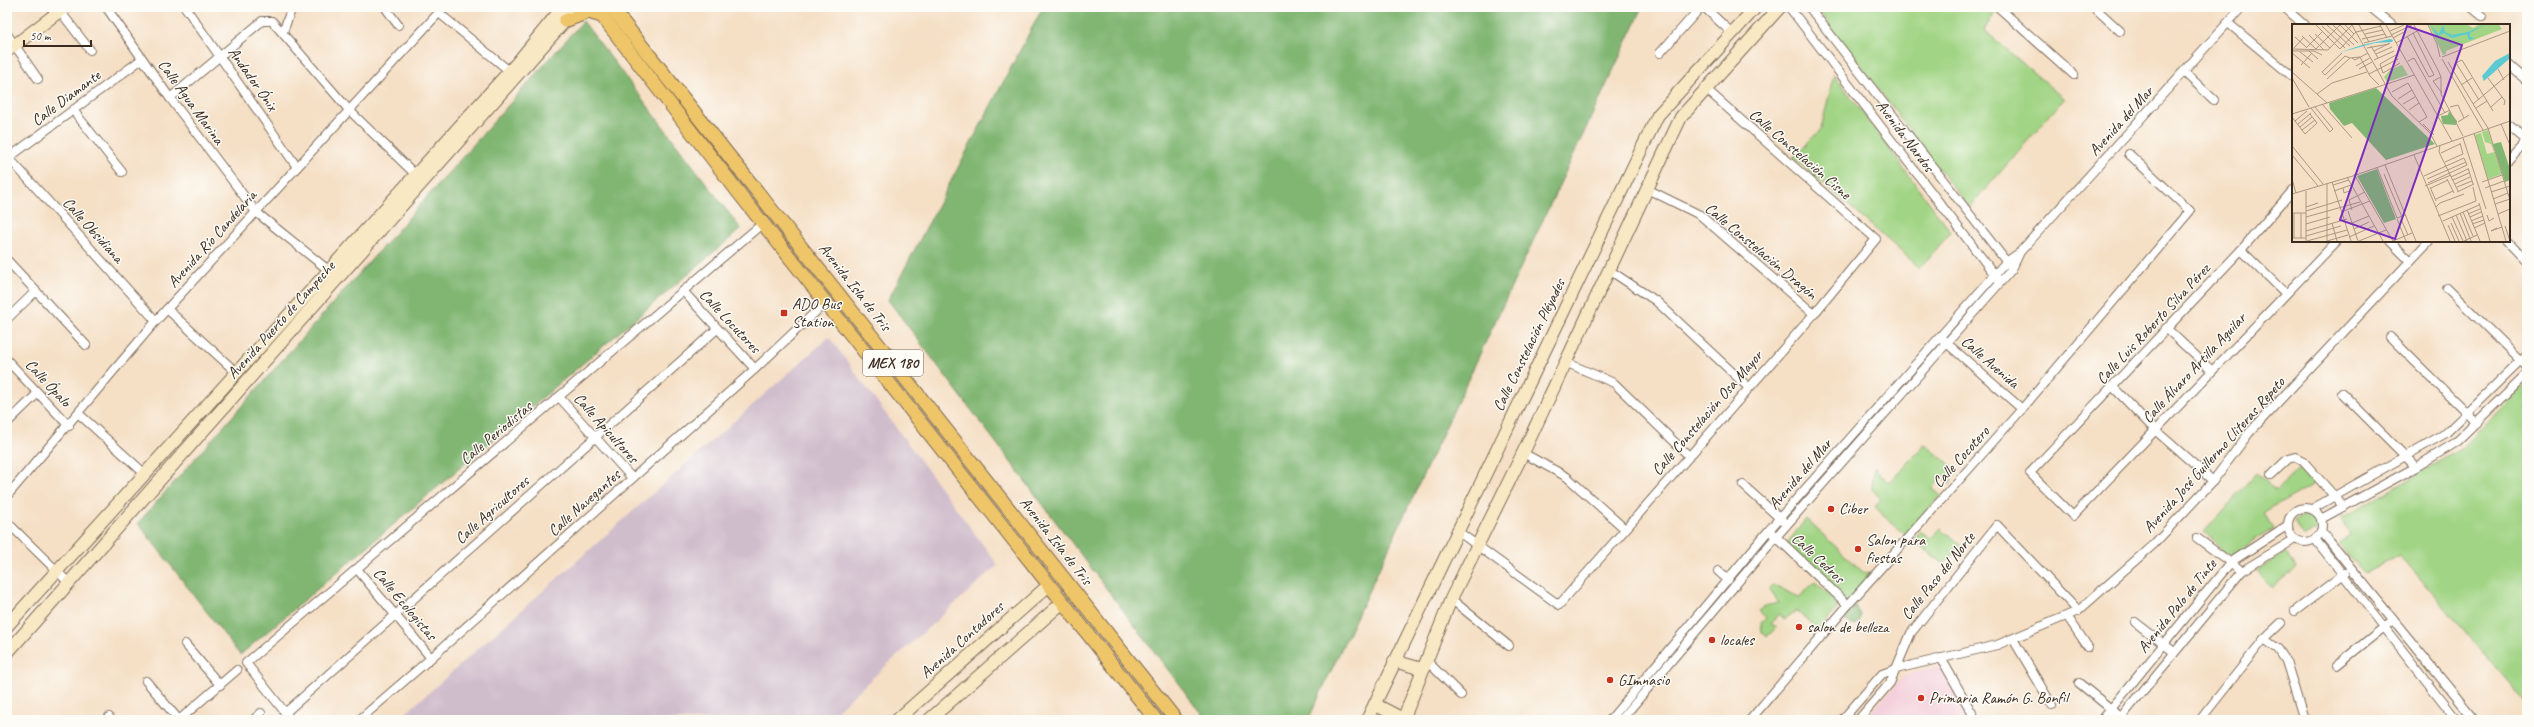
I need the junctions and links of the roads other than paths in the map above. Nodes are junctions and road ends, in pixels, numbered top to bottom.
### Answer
1 (106, 7) edge
2 (185, 7) edge
3 (292, 7) edge
4 (385, 7) edge
5 (563, 7) edge
6 (577, 7) edge
7 (1702, 7) edge
8 (1756, 7) edge
9 (1780, 7) edge
10 (1789, 7) edge
11 (1809, 7) edge
12 (1998, 7) edge
13 (2094, 7) edge
14 (2242, 7) edge
15 (2284, 7) edge
16 (2370, 7) edge
17 (2471, 7) edge
18 (63, 9) edge
19 (441, 10) edge
20 (603, 10) edge
21 (2482, 16) dead end
22 (565, 22) junction
23 (2228, 23) junction
24 (2303, 24) edge
25 (2391, 24) edge
26 (398, 25) dead end
27 (2120, 31) dead end
28 (283, 32) junction
29 (1732, 33) junction
30 (7, 34) edge
31 (11, 48) edge
32 (90, 50) dead end
33 (1660, 53) dead end
34 (220, 57) junction
35 (142, 59) junction
36 (2510, 66) edge
37 (2184, 72) junction
38 (513, 74) junction
39 (2074, 75) dead end
40 (2292, 76) edge
41 (38, 79) dead end
42 (2527, 81) edge
43 (1706, 89) junction
44 (170, 98) junction
45 (2214, 100) dead end
46 (1666, 106) junction
47 (73, 110) junction
48 (349, 110) junction
49 (1681, 117) junction
50 (2510, 126) edge
51 (2527, 140) edge
52 (2129, 154) dead end
53 (8, 158) edge
54 (2510, 158) edge
55 (297, 167) junction
56 (122, 172) dead end
57 (420, 178) junction
58 (1647, 189) junction
59 (2292, 191) edge
60 (256, 212) junction
61 (763, 223) junction
62 (1876, 239) joint
63 (2336, 242) edge
64 (2391, 242) edge
65 (2428, 242) edge
66 (2508, 242) edge
67 (2242, 250) junction
68 (2019, 253) junction
69 (7, 260) edge
70 (2410, 261) junction
71 (2006, 262) junction
72 (2527, 262) edge
73 (2012, 269) junction
74 (328, 270) junction
75 (1609, 270) junction
76 (339, 278) junction
77 (1997, 279) junction
78 (2447, 288) dead end
79 (36, 291) junction
80 (683, 291) junction
81 (2285, 293) junction
82 (826, 302) junction
83 (167, 310) junction
84 (1814, 314) junction
85 (7, 320) edge
86 (156, 321) junction
87 (2166, 328) junction
88 (717, 329) junction
89 (1938, 336) junction
90 (2390, 337) dead end
91 (1946, 343) junction
92 (86, 345) dead end
93 (2527, 354) edge
94 (7, 360) edge
95 (2520, 361) junction
96 (1565, 362) junction
97 (2527, 367) edge
98 (756, 369) junction
99 (2211, 370) junction
100 (236, 372) junction
101 (2527, 373) edge
102 (1748, 387) junction
103 (2113, 387) junction
104 (38, 393) junction
105 (2342, 393) dead end
106 (559, 397) junction
107 (2022, 409) junction
108 (2467, 413) junction
109 (79, 414) junction
110 (7, 423) edge
111 (2477, 423) junction
112 (69, 426) junction
113 (2155, 430) junction
114 (595, 437) junction
115 (1523, 453) junction
116 (1688, 456) junction
117 (2407, 457) junction
118 (2416, 467) junction
119 (144, 473) junction
120 (2271, 475) dead end
121 (632, 478) junction
122 (2213, 481) junction
123 (1743, 485) dead end
124 (7, 496) edge
125 (2336, 496) junction
126 (2344, 507) junction
127 (2312, 509) junction
128 (2073, 516) joint
129 (1780, 518) junction
130 (2321, 519) junction
131 (7, 522) edge
132 (1787, 525) junction
133 (2288, 525) junction
134 (1624, 529) junction
135 (1456, 530) junction
136 (1770, 530) junction
137 (2321, 531) junction
138 (1776, 537) junction
139 (2197, 538) dead end
140 (2296, 539) junction
141 (2315, 539) junction
142 (1478, 545) junction
143 (2231, 562) junction
144 (357, 568) junction
145 (2350, 569) junction
146 (56, 571) junction
147 (1718, 571) dead end
148 (2242, 571) junction
149 (2342, 576) junction
150 (1728, 580) junction
151 (70, 583) junction
152 (1049, 585) junction
153 (1451, 599) junction
154 (1063, 602) junction
155 (1848, 605) junction
156 (2078, 611) junction
157 (2295, 611) dead end
158 (395, 615) junction
159 (2067, 616) junction
160 (2393, 620) junction
161 (2135, 622) dead end
162 (2281, 623) dead end
163 (7, 626) edge
164 (2383, 628) junction
165 (2013, 639) junction
166 (2264, 639) junction
167 (185, 644) dead end
168 (2164, 644) junction
169 (1509, 646) dead end
170 (2088, 647) dead end
171 (2174, 652) junction
172 (7, 654) edge
173 (432, 658) junction
174 (1941, 658) junction
175 (1394, 661) junction
176 (1424, 664) junction
177 (2337, 665) dead end
178 (1896, 669) junction
179 (237, 670) dead end
180 (146, 681) dead end
181 (2079, 683) dead end
182 (220, 685) junction
183 (1462, 695) dead end
184 (1376, 704) junction
185 (2052, 705) dead end
186 (2111, 709) junction
187 (1849, 712) junction
188 (261, 713) dead end
189 (285, 713) junction
190 (2120, 718) edge
191 (179, 720) edge
192 (253, 720) edge
193 (291, 720) edge
194 (359, 720) edge
195 (897, 720) edge
196 (929, 720) edge
197 (1156, 720) edge
198 (1176, 720) edge
199 (1367, 720) edge
200 (1403, 720) edge
201 (1610, 720) edge
202 (1621, 720) edge
203 (1750, 720) edge
204 (1842, 720) edge
205 (1858, 720) edge
206 (1976, 720) edge
207 (2102, 720) edge
208 (2200, 720) edge
209 (2304, 720) edge
210 (2457, 720) edge
211 (2475, 720) edge

1 - 35 street, Calle Agua Marina
2 - 34 street, Andador Ónix
3 - 28 street
4 - 26 street
5 - 38 main road, Avenida Puerto de Campeche
6 - 22 main road, Avenida Puerto de Campeche
7 - 29 street
7 - 33 street
8 - 29 main road, Calle Constelación Pléyades
9 - 43 main road
10 - 77 street, Avenida Nardos
11 - 71 street, Avenida Nardos
12 - 39 street
13 - 27 street
14 - 23 street, Avenida del Mar
15 - 24 street
16 - 25 street
17 - 21 street
18 - 31 main road
18 - 32 street
19 - 38 street
19 - 48 street, Avenida Río Candelaria
20 - 22 main road
20 - 61 main road, Avenida Isla de Tris / MEX 180
20 - 198 main road, Avenida Isla de Tris / MEX 180
22 - 38 main road, Avenida Puerto de Campeche
23 - 37 street, Avenida del Mar
23 - 40 street
28 - 34 street
28 - 48 street
29 - 46 main road, Calle Constelación Pléyades
30 - 31 street
31 - 41 street
34 - 44 street
34 - 55 street, Andador Ónix
35 - 44 street, Calle Agua Marina
35 - 47 street, Calle Diamante
36 - 42 street
37 - 45 street
37 - 68 street, Avenida del Mar
38 - 57 main road, Avenida Puerto de Campeche
43 - 49 main road
43 - 62 street, Calle Constelación Cisne
44 - 60 street, Calle Agua Marina
46 - 49 main road
46 - 135 main road, Calle Constelación Pléyades
47 - 53 street, Calle Diamante
47 - 56 street
48 - 55 street, Avenida Río Candelaria
48 - 57 street
49 - 58 main road
50 - 51 street
51 - 54 street
52 - 107 street, Calle Cocotero
53 - 86 street, Calle Obsidiana
55 - 60 street, Avenida Río Candelaria
57 - 74 main road, Avenida Puerto de Campeche
57 - 76 main road, Avenida Puerto de Campeche
58 - 75 main road
58 - 84 street, Calle Constelación Dragón
59 - 67 street, Calle Luis Roberto Silva Pérez
60 - 74 street, Calle Agua Marina
60 - 83 street, Avenida Río Candelaria
61 - 80 street, Calle Periodistas
61 - 82 main road, Avenida Isla de Tris / MEX 180
62 - 84 street, Calle Constelación Osa Mayor
63 - 81 street, Calle Álvaro Artilla Aguilar
64 - 70 street
65 - 70 street, Avenida José Guillermo Lliteras Repeto
66 - 72 street
67 - 81 street
67 - 87 street, Calle Luis Roberto Silva Pérez
68 - 71 street, Avenida del Mar
68 - 73 street, Avenida del Mar
69 - 79 street
70 - 122 street, Avenida José Guillermo Lliteras Repeto
71 - 73 street, Avenida Nardos
71 - 77 street, Avenida del Mar
73 - 77 street, Avenida del Mar
74 - 76 street, Calle Agua Marina
74 - 100 main road, Avenida Puerto de Campeche
75 - 96 main road
75 - 102 street
76 - 151 main road, Avenida Puerto de Campeche
77 - 89 street, Avenida del Mar
77 - 91 street, Avenida del Mar
78 - 95 street
79 - 85 street
79 - 92 street
80 - 88 street, Calle Locutores
80 - 106 street, Calle Periodistas
81 - 99 street, Calle Álvaro Artilla Aguilar
82 - 98 street, Calle Navegantes
82 - 152 main road, Avenida Isla de Tris / MEX 180
83 - 86 street, Avenida Río Candelaria
83 - 100 street
84 - 102 street, Calle Constelación Osa Mayor
86 - 109 street, Avenida Río Candelaria
87 - 99 street
87 - 103 street, Calle Luis Roberto Silva Pérez
88 - 98 street, Calle Locutores
88 - 114 street, Calle Agricultores
89 - 91 street, Calle Avenida
89 - 129 street, Avenida del Mar
90 - 108 street
91 - 107 street, Calle Avenida
91 - 132 street, Avenida del Mar
93 - 95 street
94 - 104 street, Calle Ópalo
95 - 97 street
95 - 108 street
96 - 115 main road
96 - 116 street
98 - 121 street, Calle Navegantes
99 - 113 street, Calle Álvaro Artilla Aguilar
100 - 119 main road, Avenida Puerto de Campeche
101 - 111 street
102 - 116 street, Calle Constelación Osa Mayor
103 - 113 street
103 - 128 street, Calle Luis Roberto Silva Pérez
104 - 110 street
104 - 112 street, Calle Ópalo
105 - 117 street
106 - 114 street, Calle Apicultores
106 - 144 street, Calle Periodistas
107 - 155 street, Calle Cocotero
108 - 111 street
108 - 117 street
109 - 112 street, Avenida Río Candelaria
109 - 119 street
111 - 118 street
112 - 124 street, Avenida Río Candelaria
113 - 122 street
113 - 128 street, Calle Álvaro Artilla Aguilar
114 - 121 street, Calle Apicultores
114 - 158 street, Calle Agricultores
115 - 134 street
115 - 142 main road
116 - 134 street, Calle Constelación Osa Mayor
117 - 118 street
117 - 125 street
118 - 126 street
119 - 146 main road, Avenida Puerto de Campeche
120 - 125 street
121 - 173 street, Calle Navegantes
122 - 156 street, Avenida José Guillermo Lliteras Repeto
123 - 129 street
125 - 126 street
125 - 127 street
126 - 130 street
127 - 130 street
127 - 133 street
129 - 132 street
129 - 136 street, Avenida del Mar
130 - 137 street
131 - 146 street
132 - 138 street, Avenida del Mar
133 - 140 street
133 - 143 street, Avenida Palo de Tinte
134 - 142 street, Calle Constelación Osa Mayor
135 - 142 street
135 - 175 main road, Calle Constelación Pléyades
136 - 138 street, Calle Cedros
136 - 150 street, Avenida del Mar
137 - 141 street
137 - 145 street
138 - 155 street, Calle Cedros
138 - 202 street, Avenida del Mar
139 - 143 street
140 - 141 street
140 - 148 street, Avenida Palo de Tinte
141 - 149 street
142 - 153 main road
143 - 148 street
143 - 168 street, Avenida Palo de Tinte
144 - 158 street, Calle Ecologistas
144 - 189 street, Calle Periodistas
145 - 149 street
145 - 160 street
146 - 151 street
146 - 163 main road, Avenida Puerto de Campeche
147 - 150 street
148 - 171 street, Avenida Palo de Tinte
149 - 157 street
149 - 164 street
150 - 201 street, Avenida del Mar
151 - 172 main road, Avenida Puerto de Campeche
152 - 154 main road, Avenida Isla de Tris / MEX 180
152 - 195 main road, Avenida Contadores
153 - 169 street
153 - 176 main road
154 - 196 main road
154 - 197 main road, Avenida Isla de Tris / MEX 180
155 - 203 street, Calle Cocotero
156 - 159 street, Avenida José Guillermo Lliteras Repeto
156 - 178 street, Calle Paso del Norte
158 - 173 street, Calle Ecologistas
158 - 189 street, Calle Agricultores
159 - 165 street, Avenida José Guillermo Lliteras Repeto
159 - 170 street
160 - 164 street
160 - 211 street
161 - 168 street
162 - 166 street
164 - 177 street
164 - 210 street
165 - 174 street, Avenida José Guillermo Lliteras Repeto
165 - 185 street
166 - 208 street
166 - 209 street
167 - 182 street
168 - 171 street
168 - 186 street, Avenida Palo de Tinte
171 - 190 street, Avenida Palo de Tinte
173 - 194 street, Calle Navegantes
174 - 178 street, Avenida José Guillermo Lliteras Repeto
174 - 206 street
175 - 176 main road
175 - 184 main road, Calle Constelación Pléyades
176 - 183 street
176 - 200 main road
178 - 187 street, Avenida José Guillermo Lliteras Repeto
178 - 205 street, Calle Paso del Norte
179 - 182 street
180 - 191 street
181 - 186 street
182 - 191 street
184 - 199 main road, Calle Constelación Pléyades
184 - 200 main road
186 - 190 street
186 - 207 street, Avenida Palo de Tinte
187 - 204 street, Avenida José Guillermo Lliteras Repeto
187 - 205 street
188 - 192 street
189 - 193 street

